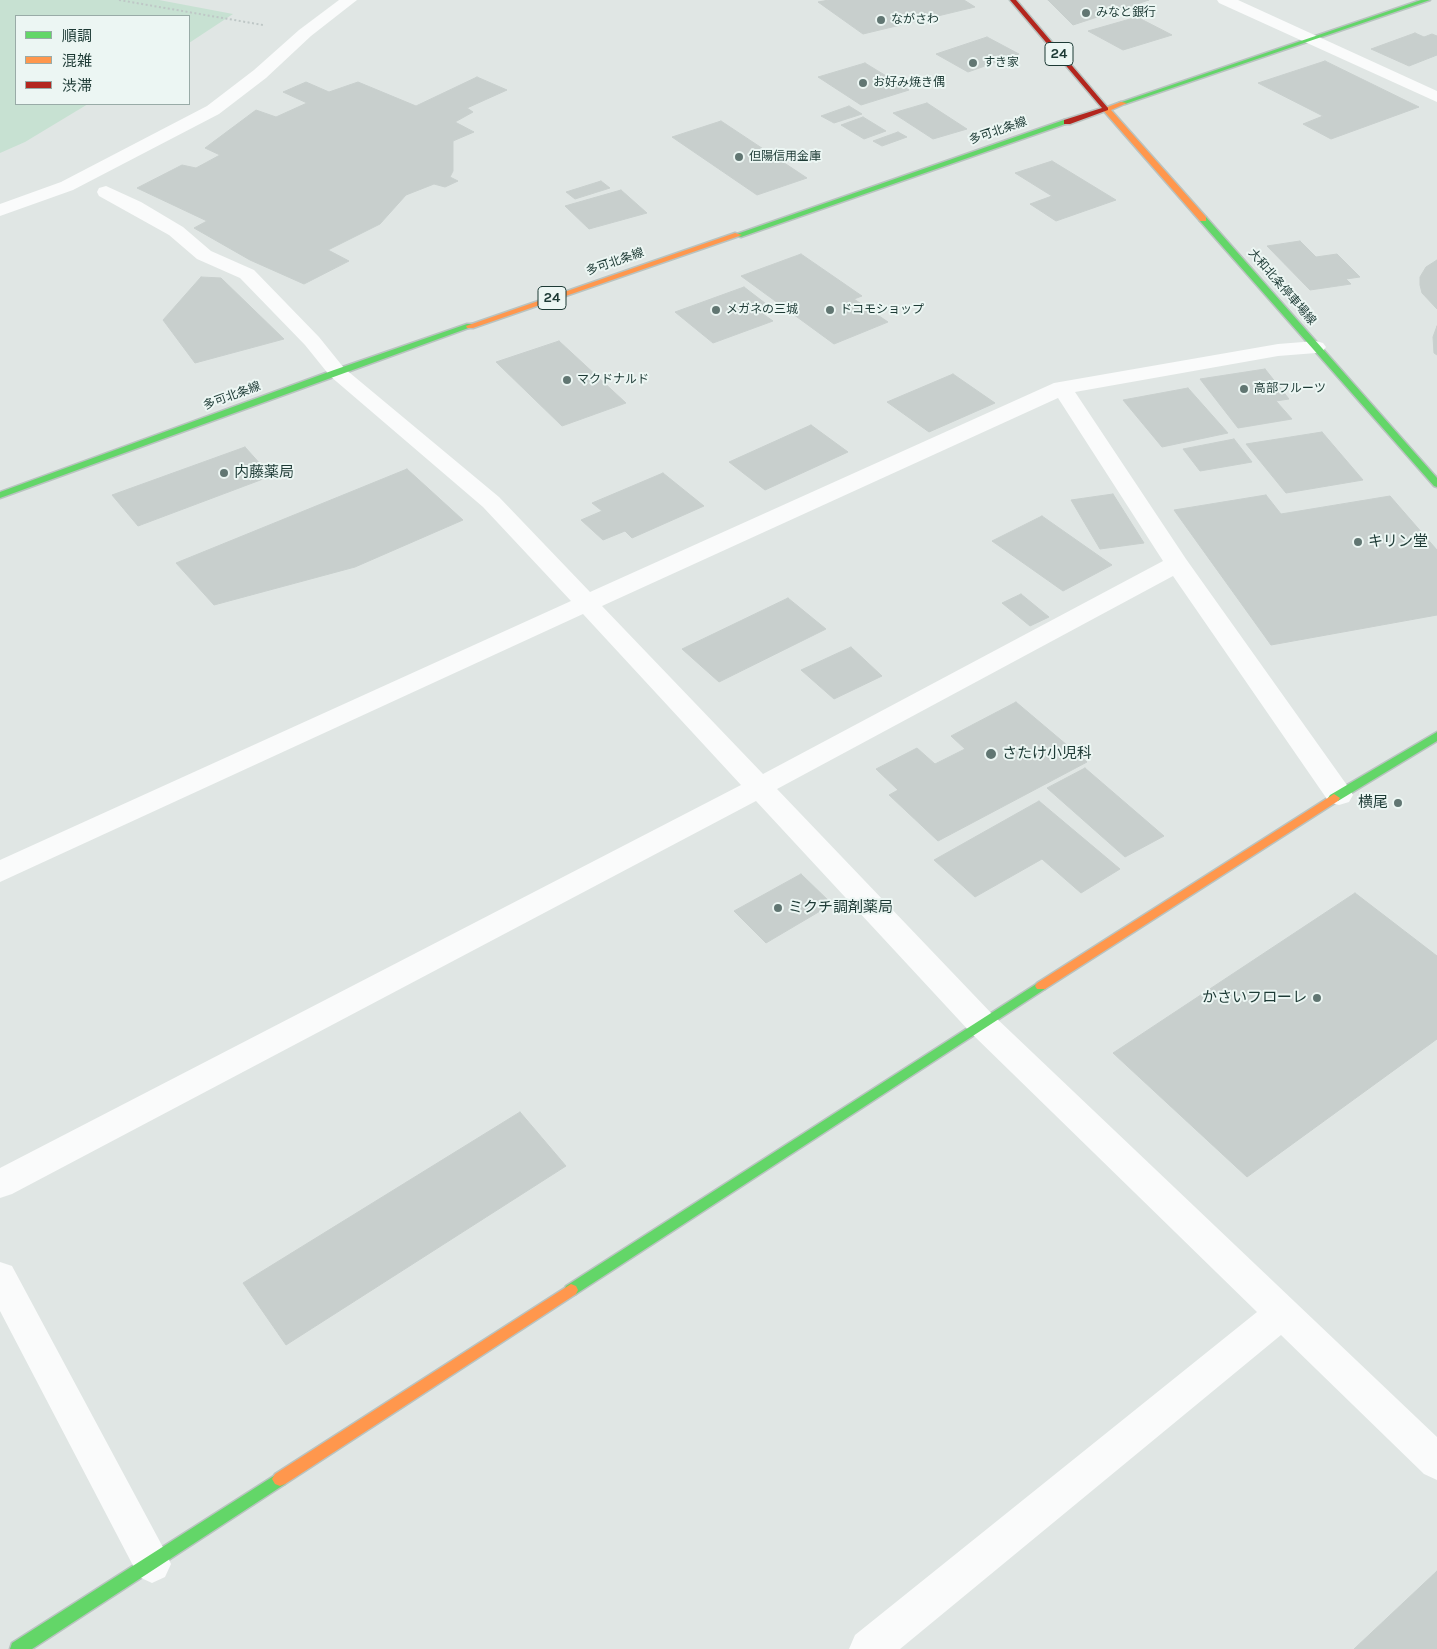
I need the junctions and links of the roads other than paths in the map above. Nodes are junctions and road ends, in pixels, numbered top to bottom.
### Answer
1 (349, 0) edge
2 (1013, 0) edge
3 (1225, 0) edge
4 (1427, 0) edge
5 (1309, 40) junction
6 (1437, 97) edge
7 (1106, 109) junction
8 (106, 192) dead end
9 (0, 210) edge
10 (1316, 347) junction
11 (337, 372) junction
12 (1062, 388) junction
13 (1437, 484) edge
14 (0, 495) edge
15 (1177, 564) junction
16 (585, 604) junction
17 (1437, 736) edge
18 (758, 788) junction
19 (1339, 795) junction
20 (0, 872) edge
21 (982, 1024) junction
22 (0, 1184) edge
23 (0, 1277) edge
24 (1282, 1313) junction
25 (1437, 1462) edge
26 (152, 1564) junction
27 (18, 1649) edge
28 (868, 1649) edge

1 - 9 street
2 - 7 main road, 24
3 - 5 street
4 - 5 main road, 多可北条線
5 - 6 street
5 - 7 main road, 多可北条線
7 - 10 main road, 大和北条停車場線
7 - 11 main road, 多可北条線 / 24
8 - 11 street
10 - 12 street
10 - 13 main road, 大和北条停車場線
11 - 14 main road, 多可北条線 / 24
11 - 16 street
12 - 15 street
12 - 16 street
15 - 18 street
15 - 19 street
16 - 18 street
16 - 20 street
17 - 19 main road
18 - 21 street
18 - 22 street
19 - 21 main road
21 - 24 street
21 - 26 main road
23 - 26 street
24 - 25 street
24 - 28 street
26 - 27 main road

